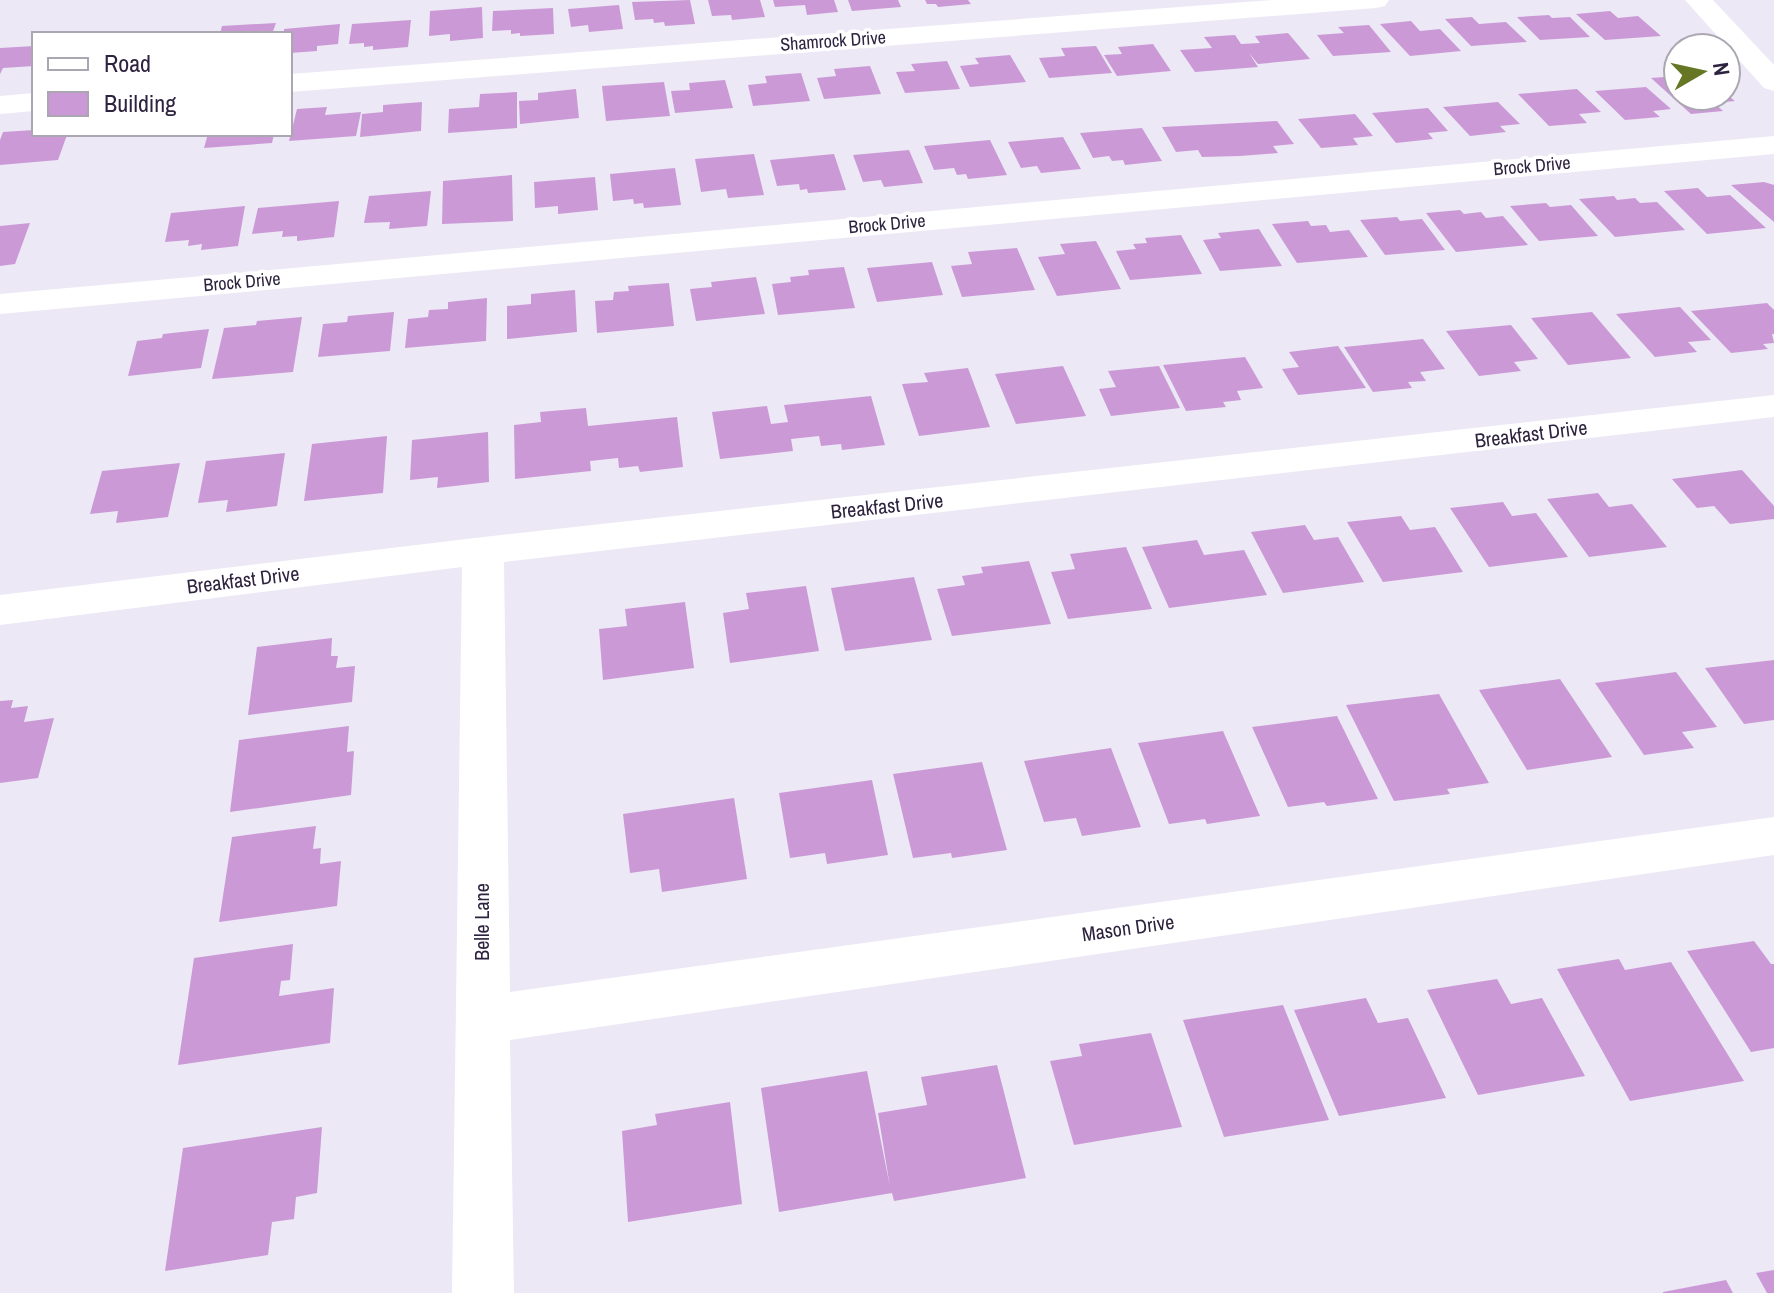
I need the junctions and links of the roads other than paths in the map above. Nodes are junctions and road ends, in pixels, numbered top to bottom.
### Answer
1 (1376, 0) edge
2 (1698, 0) edge
3 (1774, 82) edge
4 (292, 83) edge
5 (32, 102) edge
6 (0, 105) edge
7 (1774, 145) edge
8 (0, 304) edge
9 (1773, 408) edge
10 (483, 551) junction
11 (0, 610) edge
12 (1774, 836) edge
13 (482, 1020) junction
14 (483, 1293) edge

1 - 4 street, Shamrock Drive
2 - 3 street
5 - 6 street
7 - 8 street, Brock Drive
9 - 10 street, Breakfast Drive
10 - 11 street, Breakfast Drive
10 - 13 street, Belle Lane
12 - 13 street, Mason Drive
13 - 14 street, Belle Lane

